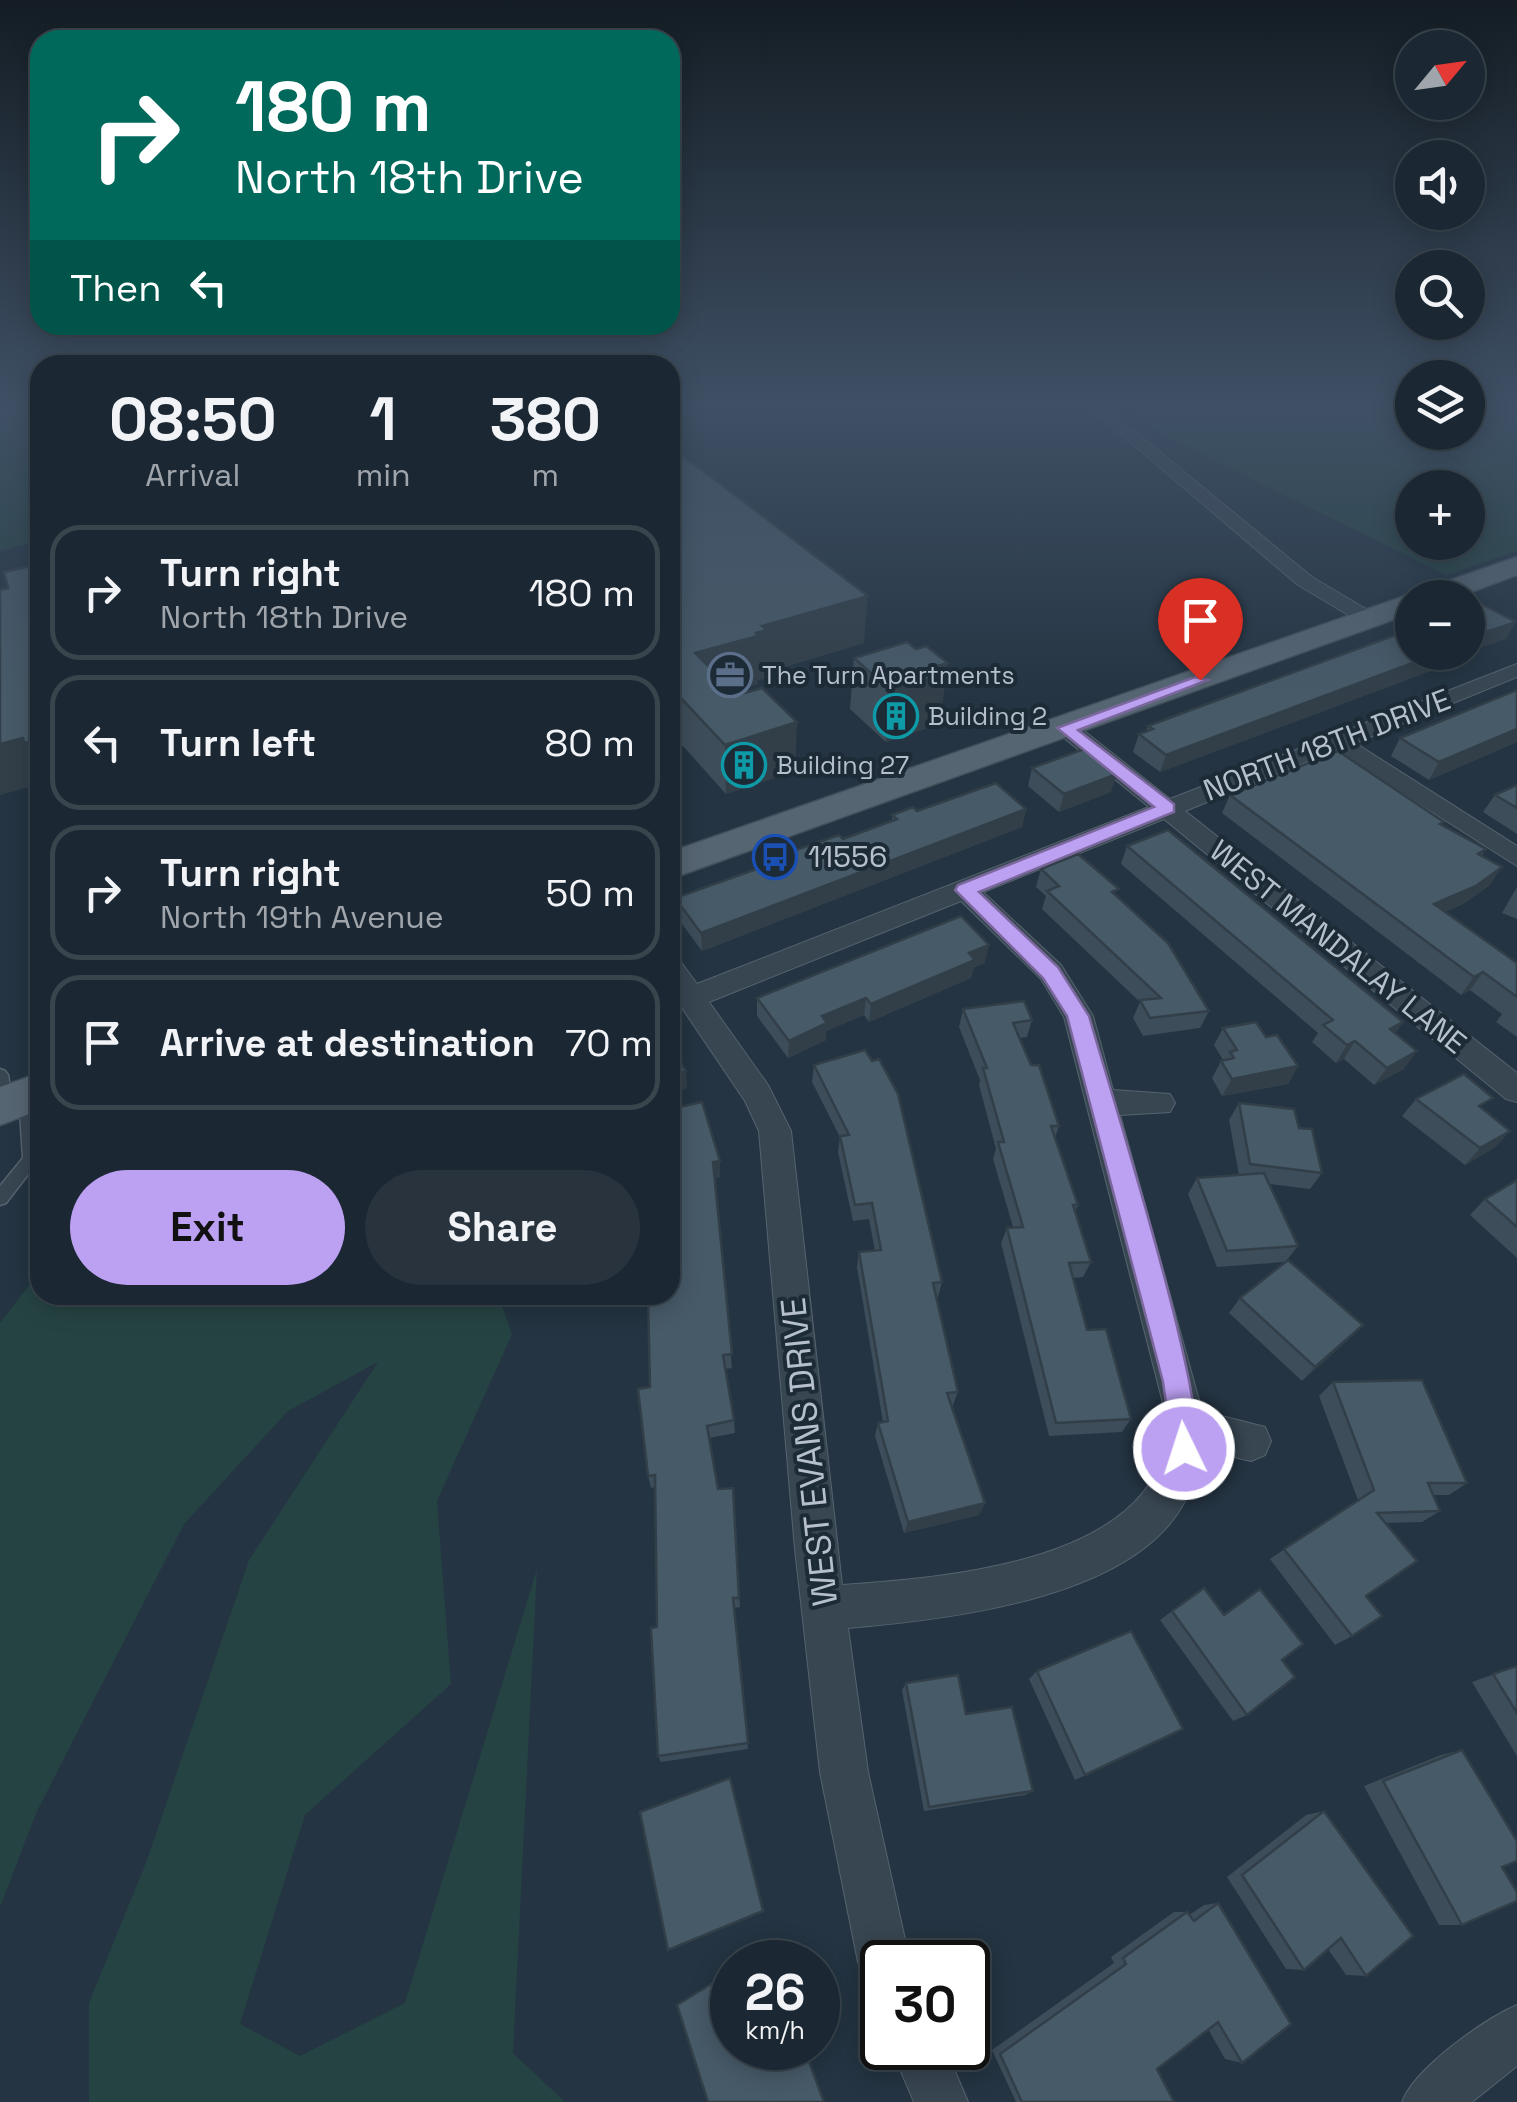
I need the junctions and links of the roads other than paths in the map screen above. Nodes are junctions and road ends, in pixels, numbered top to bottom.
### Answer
1 (1212, 504) edge
2 (1517, 566) edge
3 (1478, 580) edge
4 (1395, 609) edge
5 (1368, 619) junction
6 (1517, 670) edge
7 (1066, 728) junction
8 (1338, 742) junction
9 (1167, 808) junction
10 (1517, 858) edge
11 (680, 863) edge
12 (965, 890) junction
13 (681, 983) edge
14 (1517, 1090) edge
15 (14, 1094) edge
16 (1103, 1102) junction
17 (1159, 1103) dead end
18 (30, 1156) edge
19 (30, 1161) edge
20 (0, 1198) edge
21 (1185, 1427) junction
22 (1250, 1441) dead end
23 (824, 1608) junction
24 (879, 1940) edge
25 (1517, 2032) edge
26 (927, 2070) edge
27 (941, 2102) edge
28 (1428, 2102) edge

1 - 5 street
2 - 3 main road
4 - 5 main road
5 - 7 main road
6 - 8 street, NORTH 18TH DRIVE
7 - 9 street, WEST MANDALAY LANE
7 - 11 main road
8 - 9 street, NORTH 18TH DRIVE
8 - 10 street
9 - 12 street, NORTH 18TH DRIVE
9 - 14 street, WEST MANDALAY LANE
12 - 13 street, NORTH 18TH DRIVE
12 - 16 street
13 - 23 street, WEST EVANS DRIVE
15 - 18 lane
16 - 17 street
16 - 21 street
19 - 20 lane
21 - 22 street
21 - 23 street
23 - 24 street, WEST EVANS DRIVE
25 - 28 street
26 - 27 street

